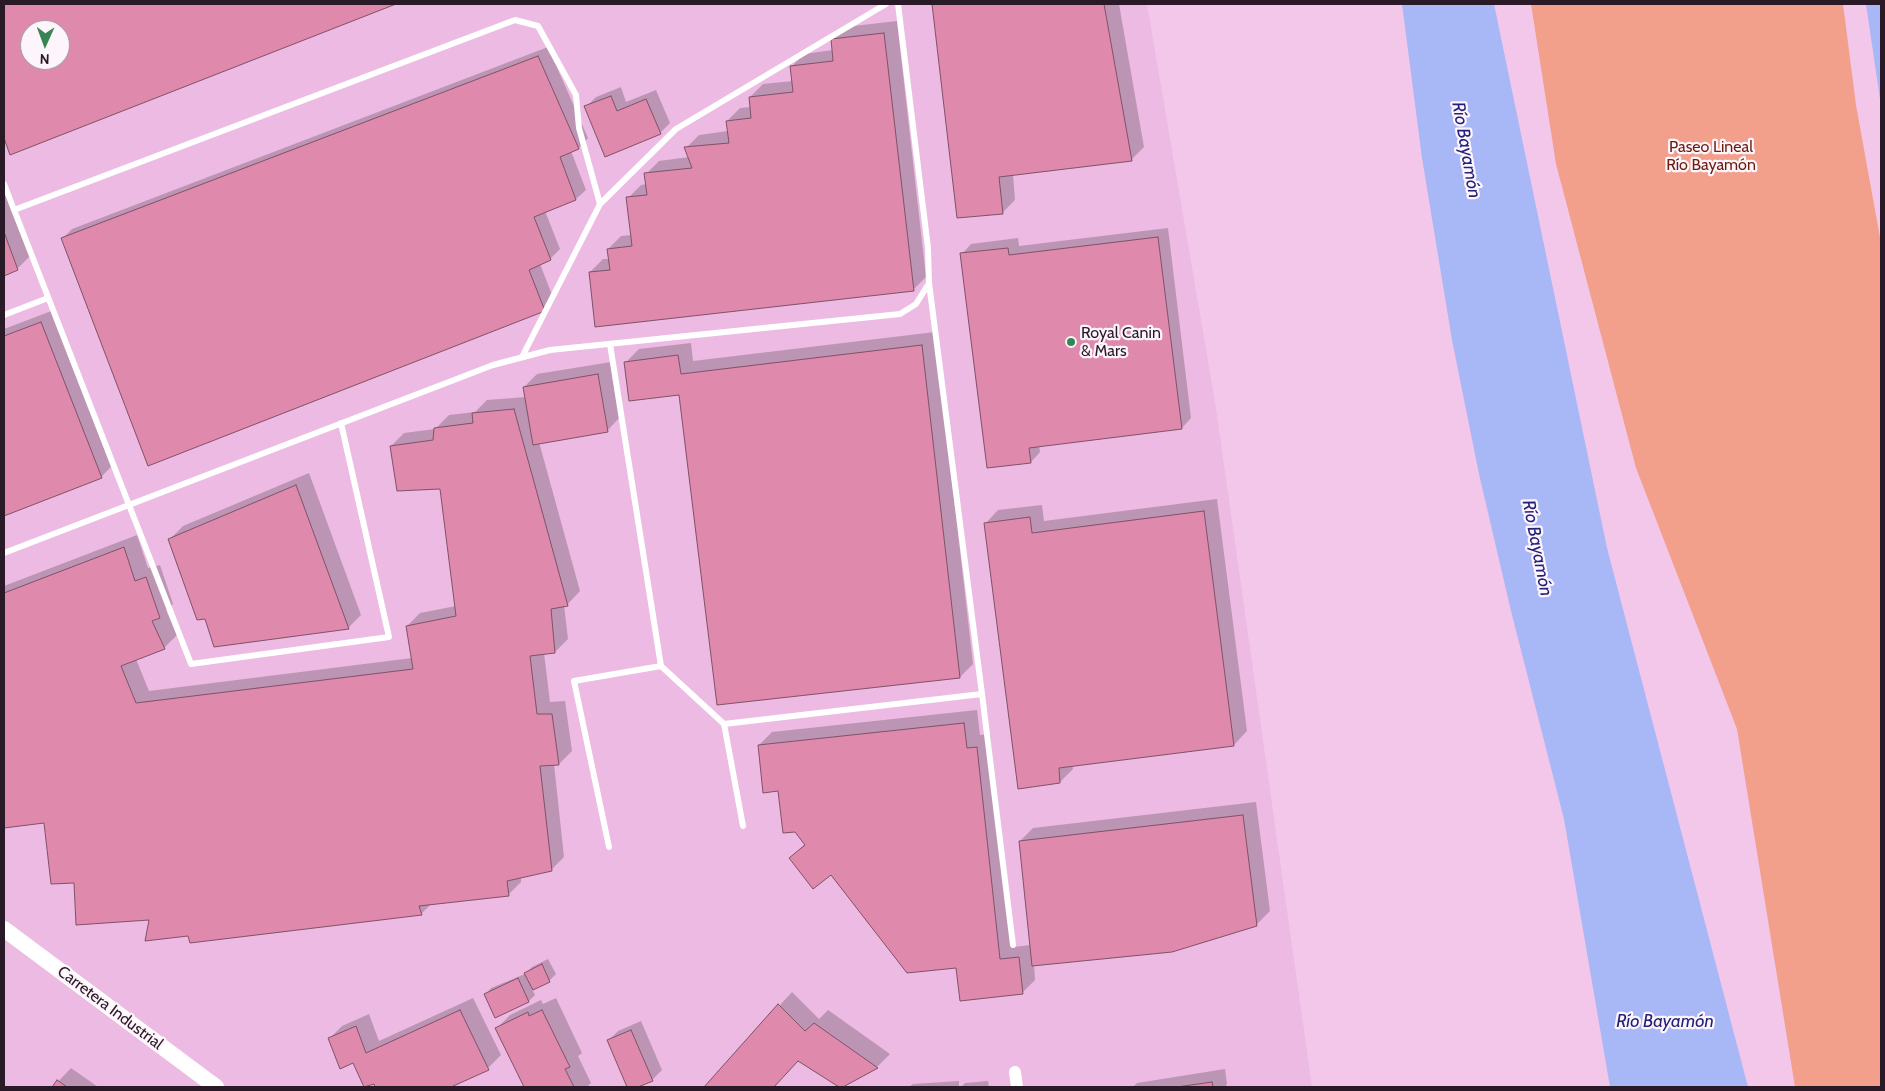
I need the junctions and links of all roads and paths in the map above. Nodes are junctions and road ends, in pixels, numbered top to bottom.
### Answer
1 (886, 4) edge
2 (898, 4) edge
3 (4, 184) edge
4 (600, 204) junction
5 (14, 210) junction
6 (929, 283) junction
7 (48, 298) junction
8 (4, 315) edge
9 (610, 344) junction
10 (522, 357) junction
11 (341, 423) junction
12 (128, 505) junction
13 (4, 553) edge
14 (661, 666) junction
15 (982, 694) junction
16 (724, 724) junction
17 (743, 826) dead end
18 (609, 847) dead end
19 (4, 929) edge
20 (1013, 945) dead end
21 (1015, 1072) dead end
22 (216, 1087) edge
23 (1017, 1087) edge

1 - 4 lane
2 - 6 lane
3 - 5 lane
4 - 5 lane
4 - 10 lane
5 - 7 lane
6 - 9 lane
6 - 15 lane
7 - 8 lane
7 - 12 lane
9 - 10 lane
9 - 14 lane
10 - 11 lane
11 - 12 lane
11 - 12 lane
12 - 13 lane
14 - 16 lane
14 - 18 lane
15 - 16 lane
15 - 20 lane
16 - 17 lane
19 - 22 street, Carretera Industrial
21 - 23 street

